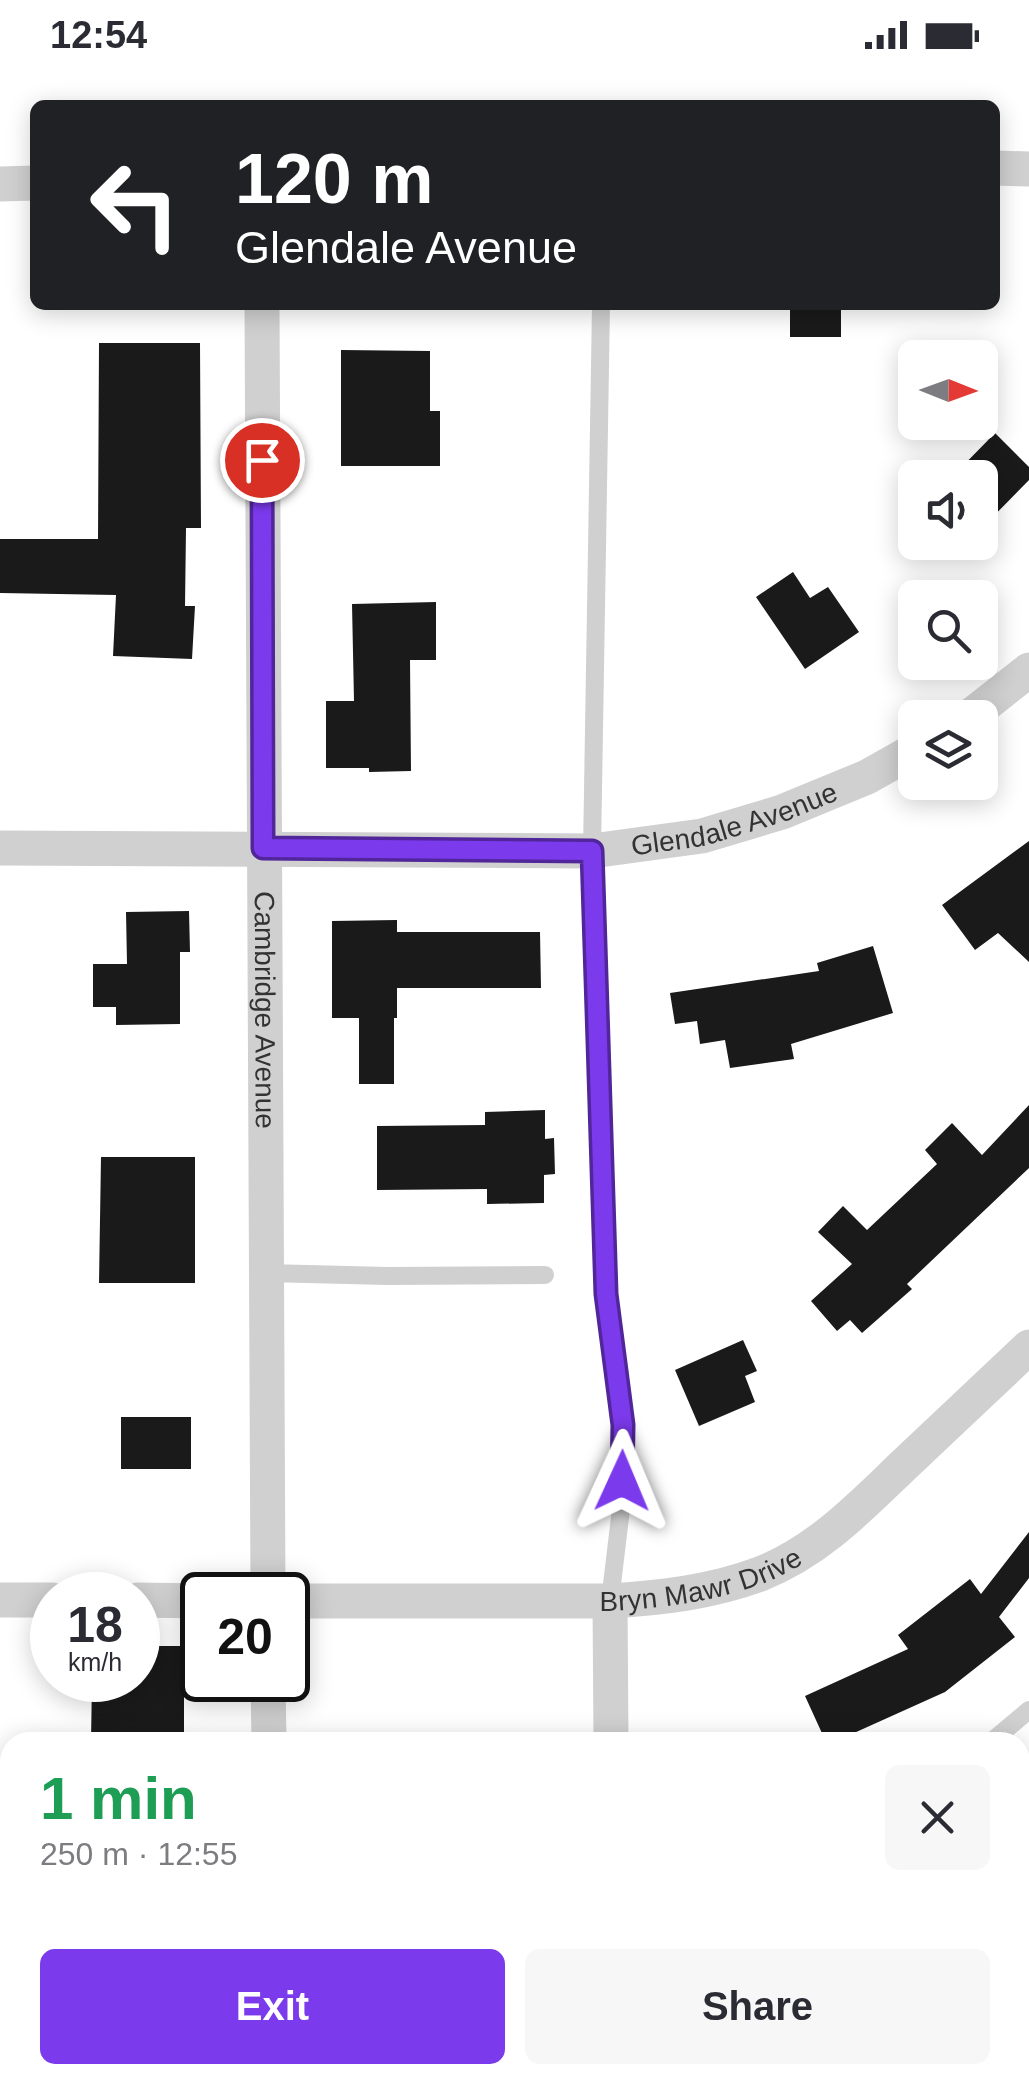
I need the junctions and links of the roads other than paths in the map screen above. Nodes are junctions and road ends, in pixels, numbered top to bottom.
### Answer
1 (1000, 168) edge
2 (1029, 168) edge
3 (30, 183) edge
4 (0, 184) edge
5 (262, 310) edge
6 (601, 310) edge
7 (1029, 670) edge
8 (991, 700) edge
9 (898, 759) edge
10 (0, 848) edge
11 (263, 848) junction
12 (592, 851) junction
13 (266, 1274) junction
14 (544, 1275) dead end
15 (1029, 1347) edge
16 (268, 1572) edge
17 (0, 1600) edge
18 (30, 1600) edge
19 (310, 1601) edge
20 (610, 1601) junction
21 (268, 1702) edge
22 (1029, 1710) edge
23 (269, 1732) edge
24 (610, 1732) edge
25 (1003, 1732) edge

1 - 2 street
3 - 4 street
5 - 11 street, Cambridge Avenue
6 - 12 lane
7 - 8 street
9 - 12 street, Glendale Avenue
10 - 11 street, Glendale Avenue
11 - 12 street, Glendale Avenue
11 - 13 street, Cambridge Avenue
12 - 20 lane
13 - 14 lane
13 - 16 street, Cambridge Avenue
15 - 20 street, Bryn Mawr Drive
17 - 18 street
19 - 20 street, Bryn Mawr Drive
20 - 24 street
21 - 23 street
22 - 25 lane

